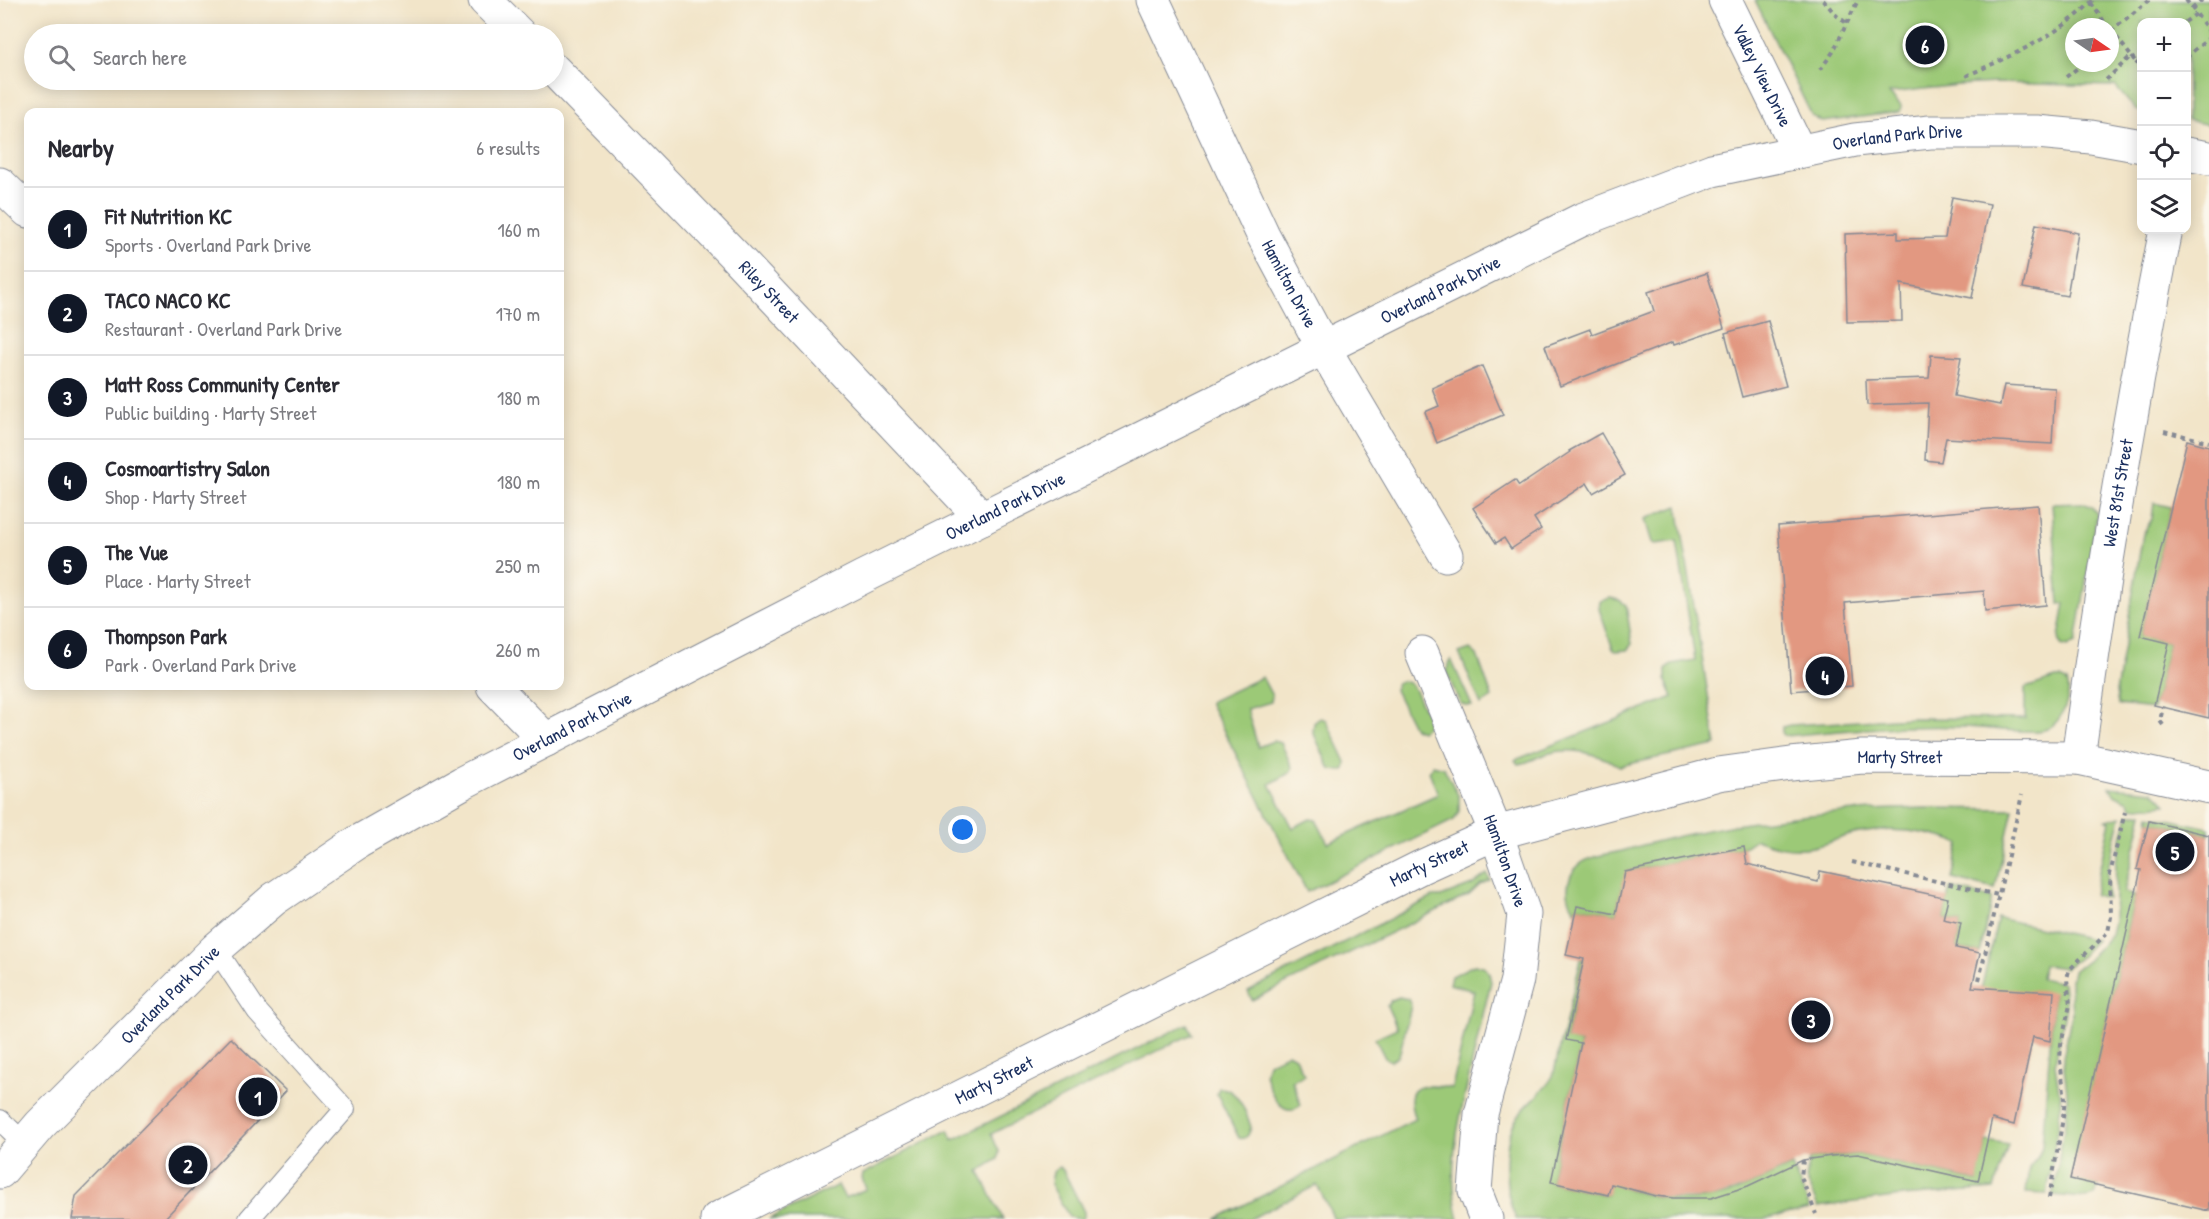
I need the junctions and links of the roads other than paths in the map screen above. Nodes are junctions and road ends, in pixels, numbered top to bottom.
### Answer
1 (485, 0) edge
2 (1153, 0) edge
3 (1725, 0) edge
4 (509, 24) edge
5 (564, 80) edge
6 (2137, 145) edge
7 (1799, 151) junction
8 (0, 184) edge
9 (24, 207) edge
10 (2165, 234) edge
11 (1323, 347) junction
12 (981, 518) junction
13 (1446, 555) dead end
14 (1422, 653) dead end
15 (497, 690) edge
16 (546, 740) junction
17 (2078, 758) junction
18 (2209, 787) edge
19 (1496, 834) junction
20 (216, 949) junction
21 (0, 1120) edge
22 (24, 1143) junction
23 (0, 1172) edge
24 (249, 1219) edge
25 (717, 1219) edge
26 (1486, 1219) edge

1 - 4 street
2 - 11 street, Hamilton Drive
3 - 7 street, Valley View Drive
5 - 12 street, Riley Street
6 - 7 street, Overland Park Drive
7 - 11 street, Overland Park Drive
8 - 9 street
10 - 17 street, West 81st Street
11 - 12 street, Overland Park Drive
11 - 13 street, Hamilton Drive
12 - 16 street, Overland Park Drive
14 - 19 street, Hamilton Drive
15 - 16 street
16 - 20 street, Overland Park Drive
17 - 18 street, Marty Street
17 - 19 street, Marty Street
19 - 25 street, Marty Street
19 - 26 street, Hamilton Drive
20 - 22 street, Overland Park Drive
20 - 24 lane
21 - 22 lane
22 - 23 street, Overland Park Drive

